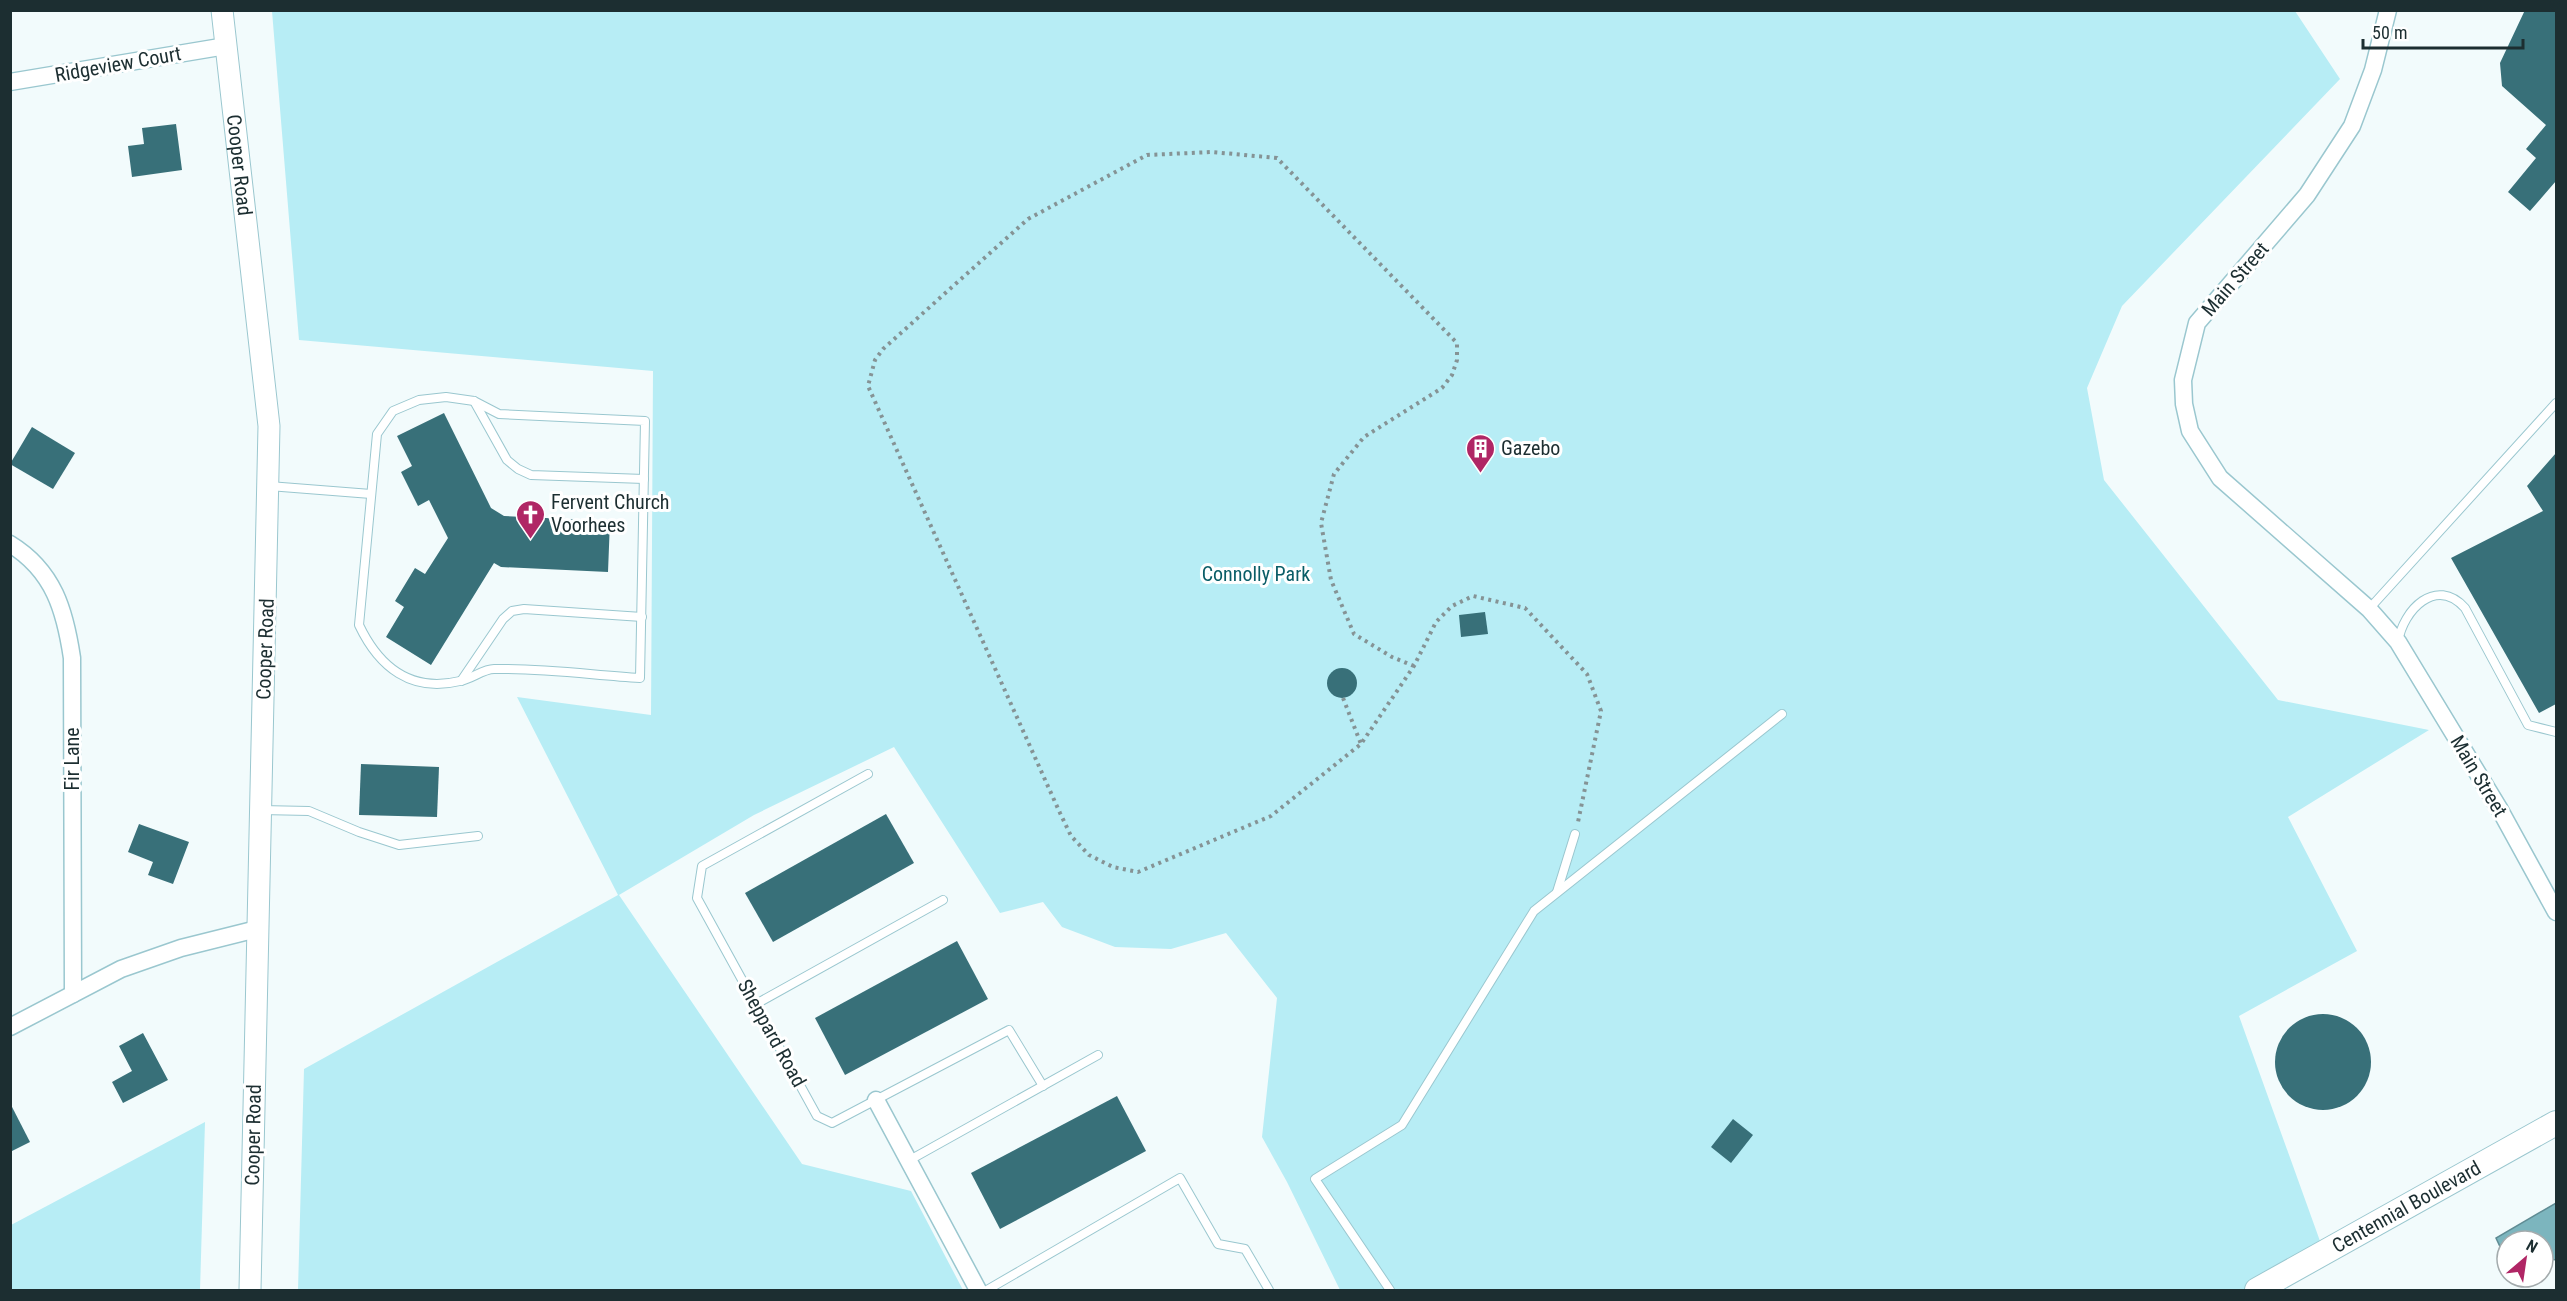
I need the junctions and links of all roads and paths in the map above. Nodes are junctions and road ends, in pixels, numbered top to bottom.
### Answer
1 (222, 10) edge
2 (2388, 10) edge
3 (226, 46) junction
4 (10, 82) edge
5 (474, 401) junction
6 (2556, 403) edge
7 (644, 479) junction
8 (269, 486) junction
9 (371, 494) junction
10 (10, 544) edge
11 (2369, 609) junction
12 (642, 617) junction
13 (2398, 642) junction
14 (1414, 666) junction
15 (461, 681) junction
16 (1343, 698) dead end
17 (1782, 714) dead end
18 (2556, 732) edge
19 (1361, 744) junction
20 (868, 774) dead end
21 (261, 810) junction
22 (1575, 834) joint
23 (478, 836) dead end
24 (1557, 892) junction
25 (943, 900) dead end
26 (2556, 912) edge
27 (257, 929) junction
28 (73, 994) junction
29 (756, 1004) junction
30 (10, 1027) edge
31 (1098, 1055) dead end
32 (1042, 1086) junction
33 (876, 1100) junction
34 (2556, 1123) edge
35 (908, 1161) junction
36 (250, 1290) edge
37 (978, 1290) edge
38 (987, 1290) edge
39 (1269, 1290) edge
40 (1390, 1290) edge
41 (2257, 1290) edge

1 - 3 street, Cooper Road
2 - 11 street, Main Street
3 - 4 street, Ridgeview Court
3 - 8 street, Cooper Road
5 - 7 lane
5 - 7 lane
5 - 9 lane
6 - 11 lane
7 - 12 lane
8 - 9 lane
8 - 21 street, Cooper Road
9 - 15 lane
10 - 28 street, Fir Lane
11 - 13 street, Main Street
12 - 15 lane
12 - 15 lane
13 - 18 lane
13 - 26 street, Main Street
14 - 19 path
14 - 19 path
14 - 22 path
16 - 19 path
17 - 24 lane
20 - 29 lane, Sheppard Road
21 - 23 lane
21 - 27 street, Cooper Road
22 - 24 lane
24 - 40 lane
25 - 29 lane
27 - 28 street
27 - 36 street, Cooper Road
28 - 30 street
29 - 33 lane, Sheppard Road
31 - 32 lane
32 - 33 lane
32 - 35 lane
33 - 35 street
34 - 41 main road, Centennial Boulevard
35 - 37 street
38 - 39 lane

